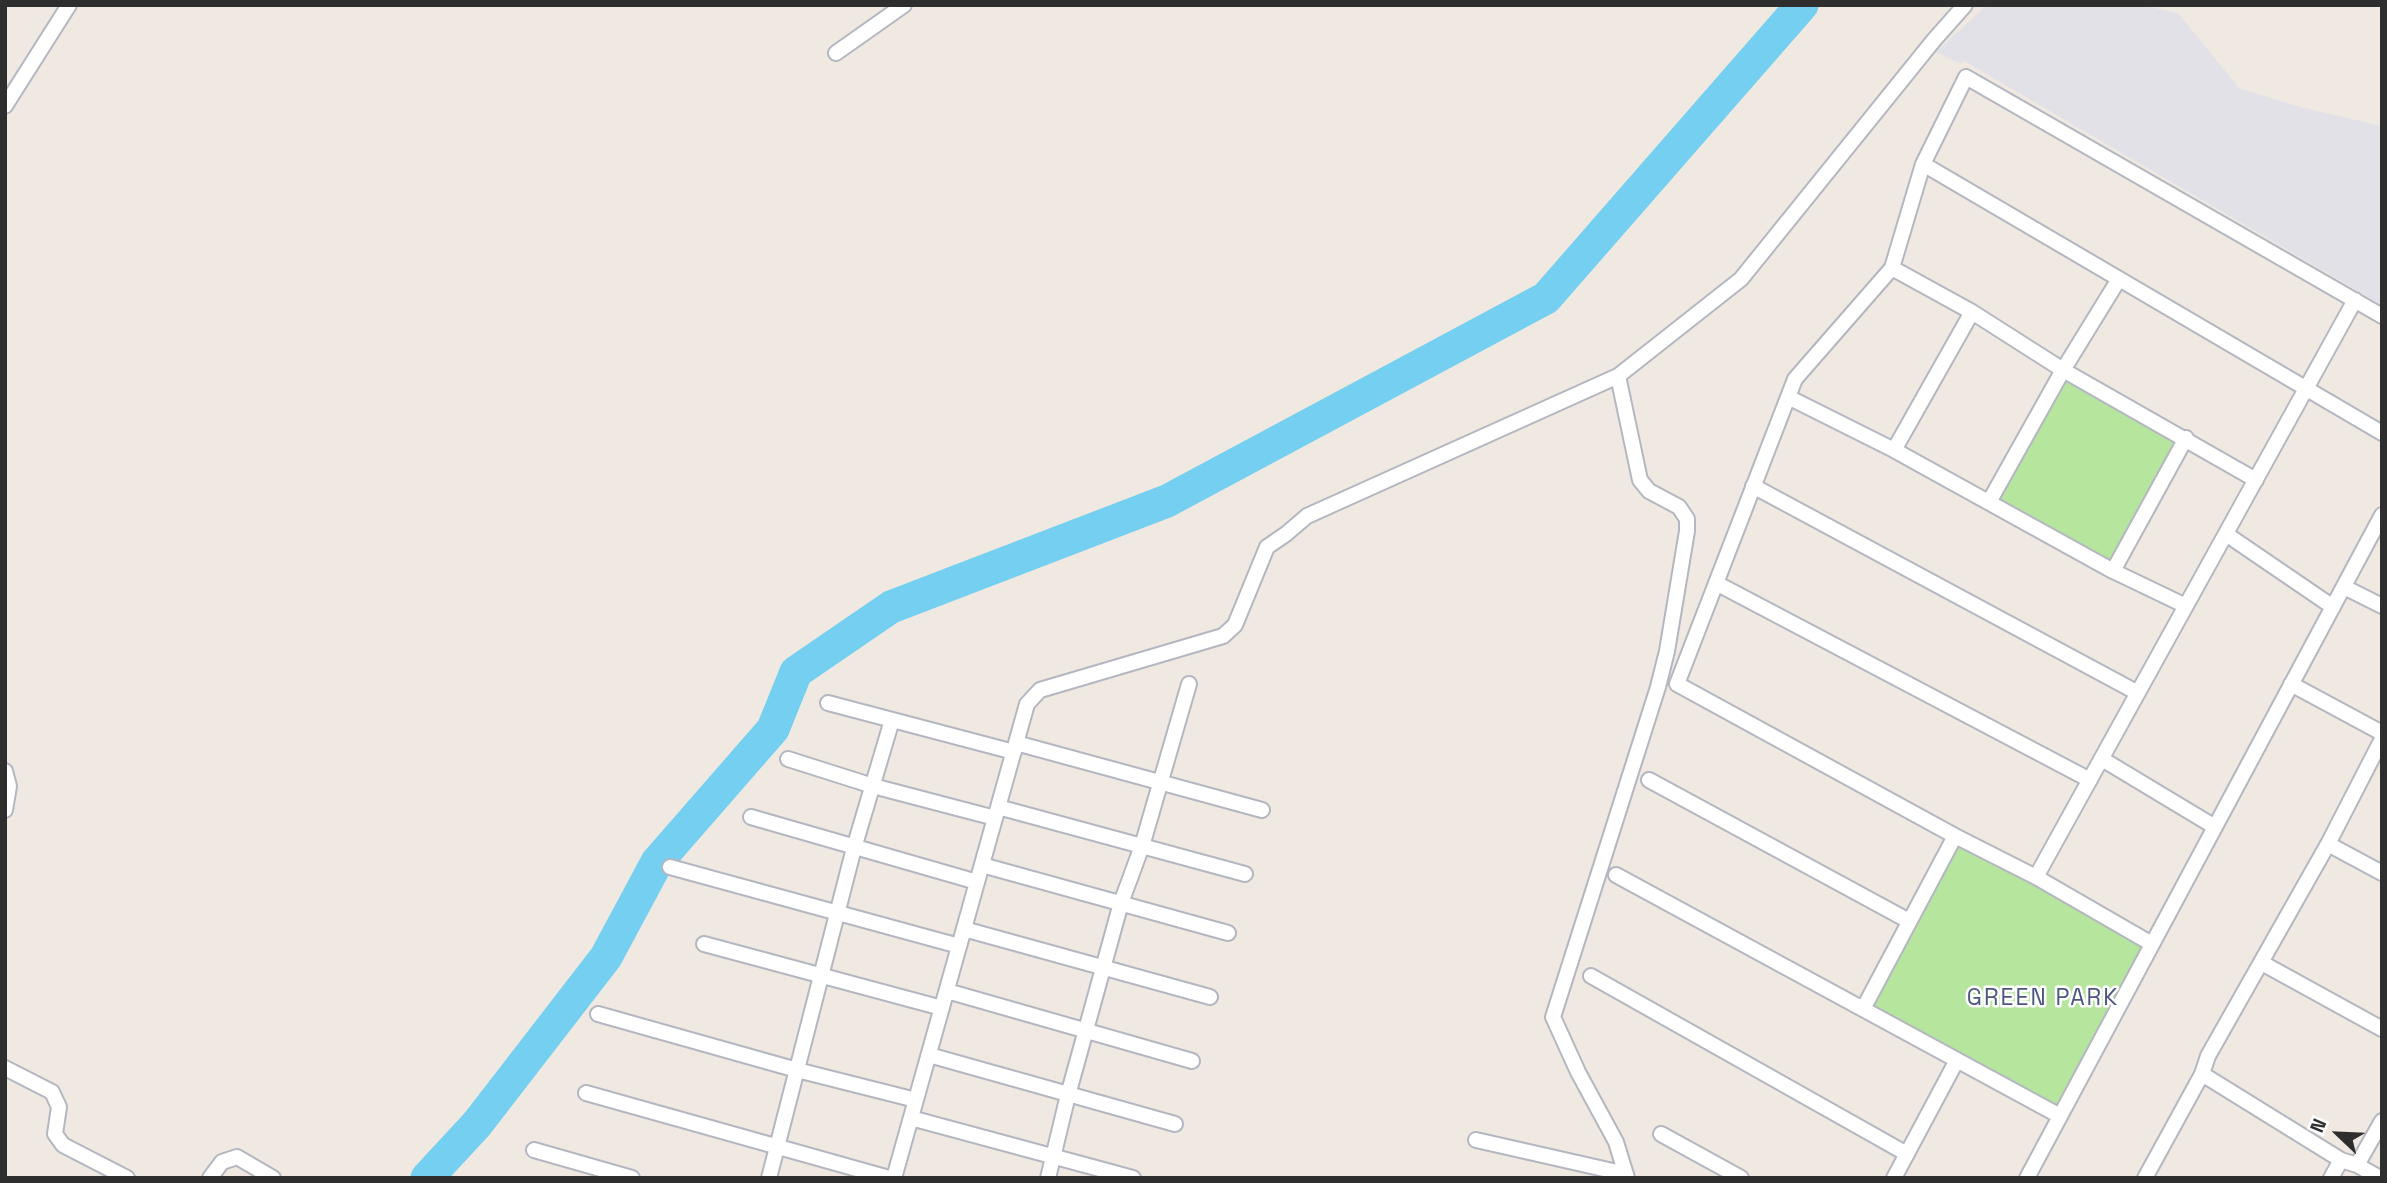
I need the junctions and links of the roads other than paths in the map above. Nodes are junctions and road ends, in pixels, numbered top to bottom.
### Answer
1 (69, 5) edge
2 (904, 5) edge
3 (1965, 5) edge
4 (836, 53) dead end
5 (5, 106) edge
6 (1923, 164) junction
7 (1892, 268) junction
8 (2119, 279) junction
9 (2355, 300) junction
10 (1972, 312) junction
11 (2382, 316) edge
12 (2063, 370) junction
13 (1618, 376) junction
14 (2307, 388) junction
15 (1788, 397) junction
16 (2382, 432) edge
17 (2186, 438) junction
18 (1894, 450) junction
19 (2256, 480) junction
20 (1753, 486) junction
21 (1989, 502) junction
22 (2382, 515) edge
23 (2226, 534) junction
24 (2113, 570) junction
25 (1716, 583) junction
26 (2344, 587) junction
27 (2186, 606) junction
28 (2382, 606) edge
29 (2333, 607) junction
30 (1189, 684) dead end
31 (2291, 684) junction
32 (2138, 693) junction
33 (828, 703) dead end
34 (892, 720) junction
35 (2382, 733) edge
36 (2382, 739) edge
37 (1015, 747) junction
38 (788, 759) dead end
39 (2102, 759) junction
40 (5, 771) edge
41 (2090, 779) junction
42 (1649, 780) dead end
43 (1161, 782) junction
44 (873, 786) junction
45 (5, 810) edge
46 (1262, 810) dead end
47 (997, 813) junction
48 (751, 817) dead end
49 (2215, 827) junction
50 (1955, 836) junction
51 (2328, 844) junction
52 (1142, 846) junction
53 (854, 848) junction
54 (982, 864) junction
55 (670, 867) dead end
56 (2382, 873) edge
57 (1245, 874) dead end
58 (1616, 875) dead end
59 (2036, 877) junction
60 (977, 882) junction
61 (1121, 903) junction
62 (837, 913) junction
63 (1909, 921) junction
64 (964, 929) junction
65 (1228, 933) dead end
66 (704, 943) dead end
67 (2152, 944) junction
68 (959, 946) junction
69 (2262, 963) junction
70 (1104, 968) junction
71 (821, 975) junction
72 (1591, 976) dead end
73 (947, 991) junction
74 (1210, 997) dead end
75 (942, 1008) junction
76 (1863, 1009) junction
77 (598, 1014) dead end
78 (2382, 1029) edge
79 (1086, 1031) junction
80 (929, 1055) junction
81 (1957, 1060) junction
82 (1192, 1061) dead end
83 (5, 1068) edge
84 (797, 1070) junction
85 (2202, 1074) junction
86 (586, 1093) dead end
87 (1068, 1095) junction
88 (916, 1100) junction
89 (2060, 1116) junction
90 (911, 1118) junction
91 (2382, 1121) edge
92 (1175, 1124) dead end
93 (1661, 1134) dead end
94 (1476, 1140) dead end
95 (778, 1146) junction
96 (534, 1150) dead end
97 (1907, 1154) junction
98 (1054, 1158) junction
99 (2341, 1160) junction
100 (2357, 1165) junction
101 (1626, 1176) edge
102 (127, 1178) edge
103 (210, 1178) edge
104 (273, 1178) edge
105 (632, 1178) edge
106 (769, 1178) edge
107 (892, 1178) edge
108 (1048, 1178) edge
109 (1133, 1178) edge
110 (1741, 1178) edge
111 (1894, 1178) edge
112 (2026, 1178) edge
113 (2145, 1178) edge
114 (2331, 1178) edge
115 (2380, 1178) edge

1 - 5 street
2 - 4 street
3 - 13 street
6 - 7 street
6 - 8 street
6 - 9 street
7 - 10 street
7 - 15 street
8 - 12 street
8 - 14 street
9 - 11 street
9 - 14 street
10 - 12 street
10 - 18 street
12 - 17 street
12 - 21 street
13 - 37 street
13 - 101 street
14 - 16 street
14 - 19 street
15 - 18 street
15 - 20 street
17 - 19 street
17 - 24 street
18 - 21 street
19 - 23 street
20 - 25 street
20 - 32 street
21 - 24 street
22 - 26 street
23 - 27 street
23 - 29 street
24 - 27 street
25 - 41 street
25 - 50 street
26 - 28 street
26 - 29 street
27 - 32 street
29 - 31 street
30 - 43 street
31 - 35 street
31 - 49 street
32 - 39 street
33 - 34 street
34 - 37 street
34 - 44 street
36 - 51 street
37 - 43 street
37 - 47 street
38 - 44 street
39 - 41 street
39 - 49 street
40 - 45 street
41 - 59 street
42 - 63 street
43 - 46 street
43 - 52 street
44 - 47 street
44 - 53 street
47 - 52 street
47 - 54 street
48 - 53 street
49 - 67 street
50 - 59 street
50 - 63 street
51 - 56 street
51 - 69 street
52 - 57 street
52 - 61 street
53 - 60 street
53 - 62 street
54 - 60 street
54 - 61 street
55 - 62 street
58 - 76 street
59 - 67 street
60 - 64 street
61 - 65 street
61 - 70 street
62 - 68 street
62 - 71 street
63 - 76 street
64 - 68 street
64 - 70 street
66 - 71 street
67 - 89 street
68 - 73 street
69 - 78 street
69 - 85 street
70 - 74 street
70 - 79 street
71 - 75 street
71 - 84 street
72 - 97 street
73 - 75 street
73 - 79 street
75 - 80 street
76 - 81 street
77 - 84 street
79 - 82 street
79 - 87 street
80 - 87 street
80 - 88 street
81 - 89 street
81 - 97 street
83 - 102 street
84 - 88 street
84 - 95 street
85 - 99 street
85 - 113 street
86 - 95 street
87 - 92 street
87 - 98 street
88 - 90 street
89 - 112 street
90 - 98 street
90 - 107 street
91 - 100 street
93 - 110 street
94 - 101 street
95 - 106 street
95 - 107 street
96 - 105 street
97 - 111 street
98 - 108 street
98 - 109 street
99 - 100 street
99 - 114 street
100 - 115 street
103 - 104 street

